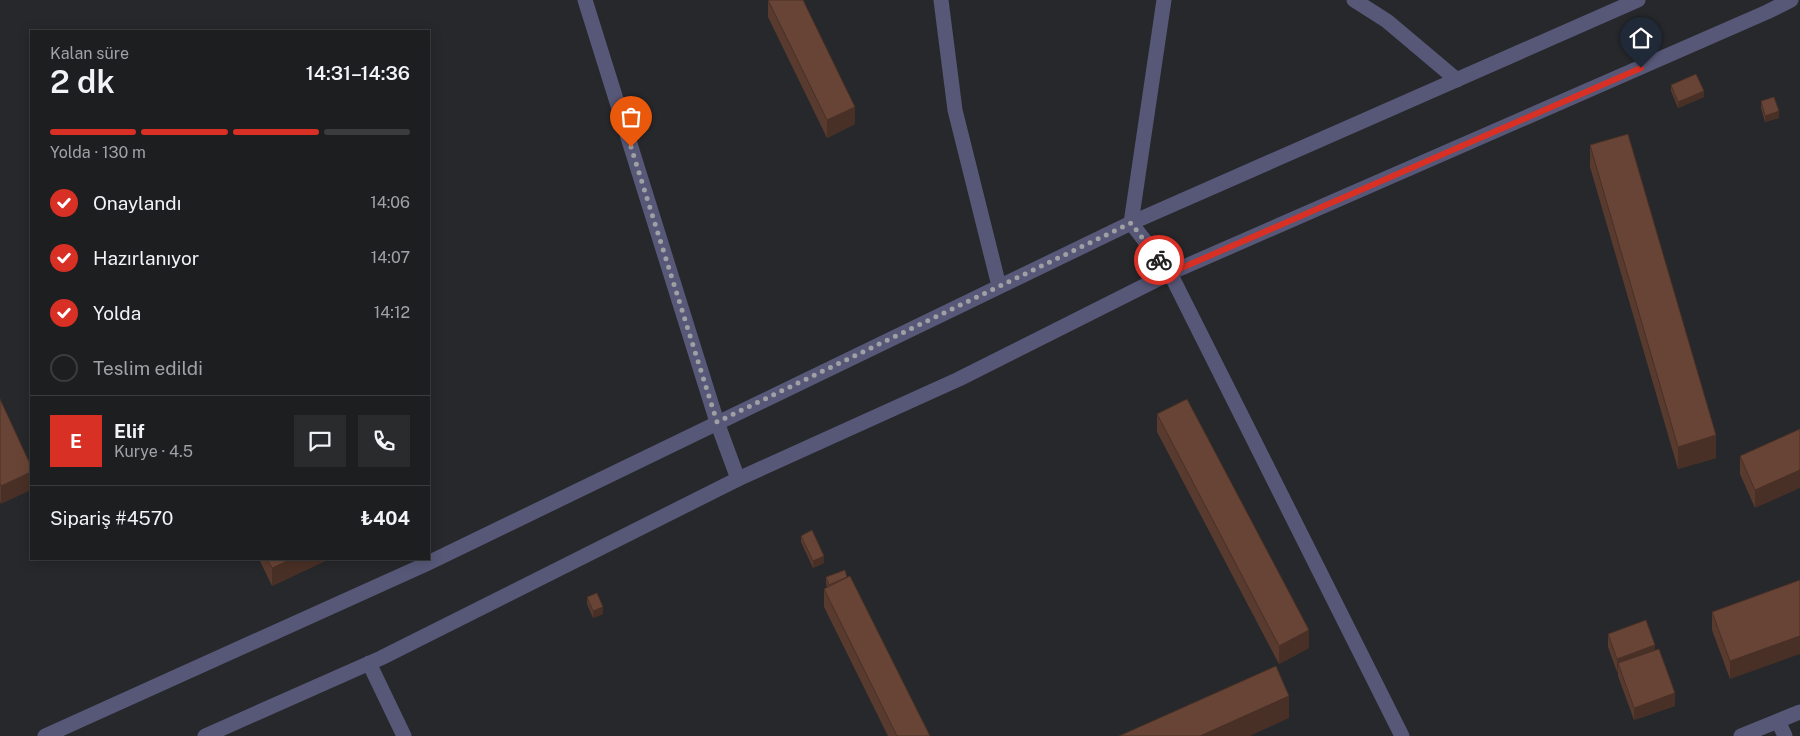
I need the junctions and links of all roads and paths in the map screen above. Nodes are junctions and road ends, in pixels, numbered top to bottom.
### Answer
1 (585, 0) edge
2 (941, 0) edge
3 (1164, 0) edge
4 (1354, 0) edge
5 (1638, 0) edge
6 (1791, 0) edge
7 (1457, 80) junction
8 (1131, 223) junction
9 (1170, 273) junction
10 (999, 286) junction
11 (717, 422) junction
12 (738, 479) junction
13 (369, 663) junction
14 (1800, 712) edge
15 (1778, 721) junction
16 (45, 736) edge
17 (205, 736) edge
18 (404, 736) edge
19 (1402, 736) edge
20 (1741, 736) edge
21 (1785, 736) edge

1 - 11 street
2 - 10 street
3 - 8 street
4 - 7 street
5 - 7 street
6 - 9 street
7 - 8 street
8 - 9 street
8 - 10 street
9 - 12 street
9 - 19 street
10 - 11 street
11 - 12 street
11 - 16 street
12 - 13 street
13 - 17 street
13 - 18 street
14 - 15 street
15 - 20 street
15 - 21 street

